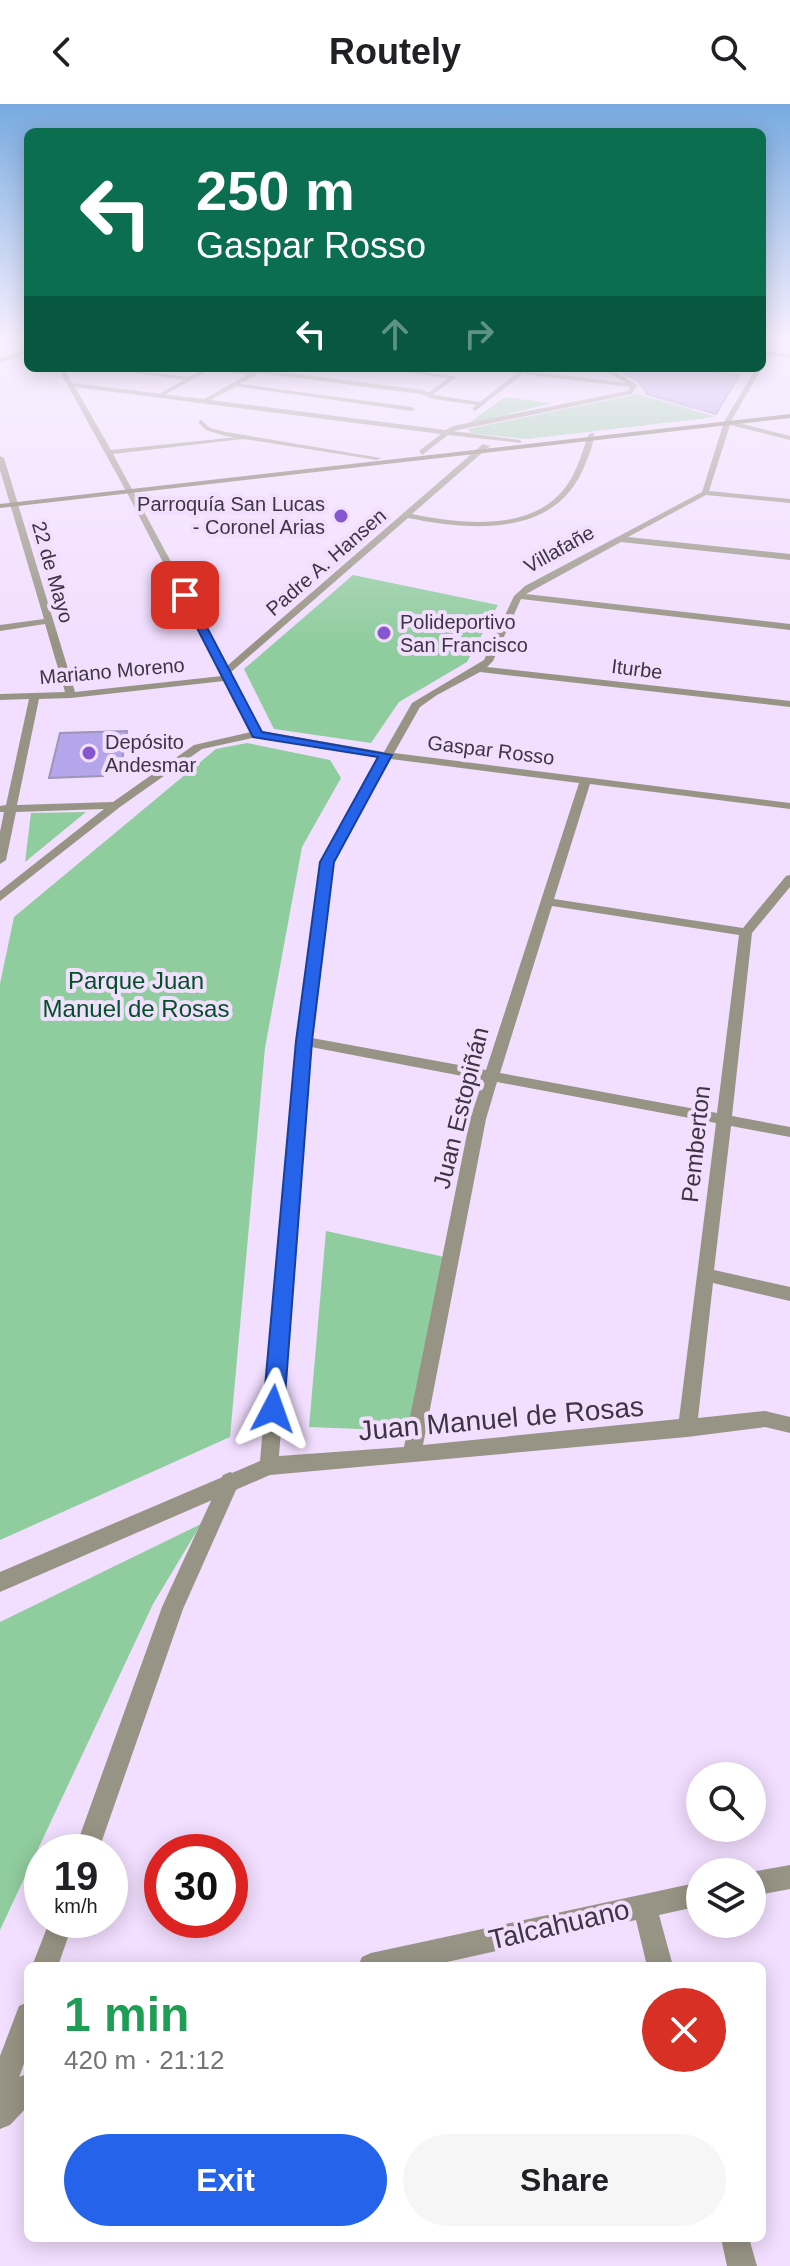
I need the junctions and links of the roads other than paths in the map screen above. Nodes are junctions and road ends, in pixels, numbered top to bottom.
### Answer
1 (100, 441) edge
2 (221, 441) edge
3 (267, 441) edge
4 (437, 441) edge
5 (514, 441) edge
6 (533, 441) edge
7 (550, 441) edge
8 (589, 441) edge
9 (723, 441) edge
10 (520, 442) junction
11 (482, 449) junction
12 (107, 453) junction
13 (422, 453) junction
14 (0, 458) edge
15 (377, 458) junction
16 (129, 488) junction
17 (705, 493) junction
18 (0, 499) edge
19 (15, 501) junction
20 (790, 501) edge
21 (0, 506) edge
22 (408, 516) junction
23 (620, 539) junction
24 (790, 557) edge
25 (518, 596) junction
26 (48, 621) junction
27 (790, 627) edge
28 (0, 628) edge
29 (480, 669) junction
30 (227, 675) junction
31 (71, 695) junction
32 (35, 696) junction
33 (0, 697) edge
34 (790, 704) edge
35 (257, 734) junction
36 (385, 755) junction
37 (585, 781) junction
38 (116, 805) junction
39 (790, 806) edge
40 (6, 808) edge
41 (0, 860) edge
42 (790, 879) edge
43 (0, 897) edge
44 (549, 902) junction
45 (746, 932) junction
46 (304, 1041) junction
47 (489, 1078) junction
48 (721, 1121) junction
49 (790, 1132) edge
50 (706, 1275) junction
51 (790, 1294) edge
52 (790, 1425) edge
53 (687, 1429) junction
54 (412, 1455) junction
55 (269, 1466) junction
56 (230, 1481) junction
57 (0, 1582) edge
58 (92, 1834) edge
59 (790, 1877) edge
60 (766, 1881) edge
61 (686, 1897) edge
62 (644, 1905) junction
63 (55, 1938) edge
64 (46, 1962) edge
65 (389, 1962) edge
66 (659, 1962) edge
67 (24, 2026) edge
68 (24, 2091) edge
69 (0, 2093) edge
70 (0, 2115) edge
71 (736, 2242) edge
72 (742, 2266) edge

1 - 12 street
2 - 12 street
3 - 15 street
4 - 13 street
5 - 10 street
6 - 10 main road
7 - 11 main road
8 - 22 street
9 - 17 street
10 - 11 main road
11 - 13 main road
11 - 16 main road
11 - 22 street, Padre A. Hansen
12 - 16 street
13 - 15 main road
14 - 19 street, 22 de Mayo
15 - 16 main road
16 - 19 main road
16 - 30 street
17 - 20 street
17 - 23 street, Villafañe
18 - 19 main road
19 - 21 main road
19 - 26 street, 22 de Mayo
22 - 30 street, Padre A. Hansen
23 - 24 street
23 - 25 street, Villafañe
25 - 27 street
25 - 29 street, Villafañe
26 - 28 street
26 - 31 street, 22 de Mayo
29 - 34 street, Iturbe
29 - 36 street
30 - 31 street, Mariano Moreno
30 - 35 street
31 - 32 street, Mariano Moreno
32 - 33 street, Mariano Moreno
32 - 40 street
35 - 36 street, Gaspar Rosso
35 - 38 street, Gaspar Rosso
36 - 37 street, Gaspar Rosso
36 - 46 street
37 - 39 street, Gaspar Rosso
37 - 44 street, Juan Estopiñán
38 - 40 street
38 - 43 street, Gaspar Rosso
40 - 41 street
42 - 45 street
44 - 45 street
44 - 47 street, Juan Estopiñán
45 - 48 street, Pemberton
46 - 47 street
46 - 55 street
47 - 48 street
47 - 54 street, Juan Estopiñán
48 - 49 street
48 - 50 street, Pemberton
50 - 51 street
50 - 53 street, Pemberton
52 - 53 street, Juan Manuel de Rosas
53 - 54 street, Juan Manuel de Rosas
54 - 55 street, Juan Manuel de Rosas
55 - 56 street, Juan Manuel de Rosas
56 - 57 street, Juan Manuel de Rosas
56 - 58 street
59 - 60 street
61 - 62 street, Talcahuano
62 - 65 street, Talcahuano
62 - 66 street
63 - 64 street
67 - 69 street
68 - 70 street
71 - 72 street

